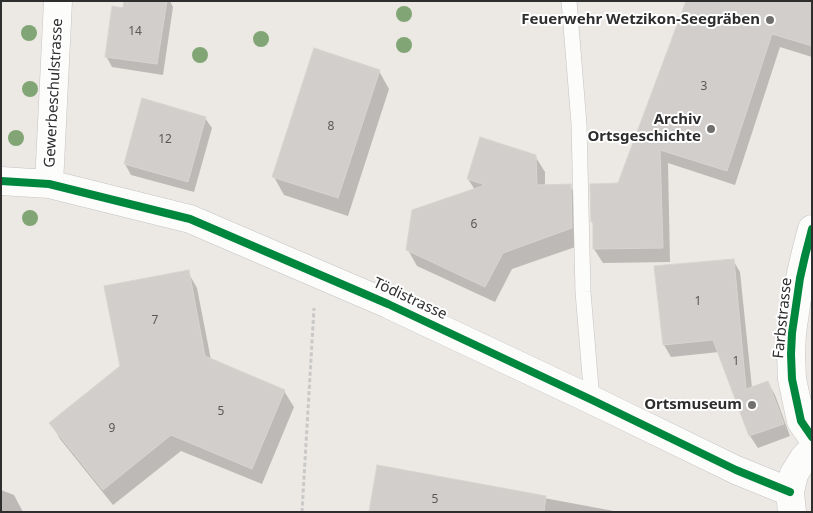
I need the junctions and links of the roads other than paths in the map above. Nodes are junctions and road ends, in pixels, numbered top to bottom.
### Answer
1 (58, 1) edge
2 (569, 1) edge
3 (1, 180) edge
4 (49, 184) junction
5 (812, 229) edge
6 (592, 400) junction
7 (812, 437) edge
8 (812, 450) edge
9 (791, 502) edge

1 - 4 street, Gewerbeschulstrasse
2 - 6 lane
3 - 4 street, Tödistrasse
4 - 6 street, Tödistrasse
5 - 7 street, Farbstrasse
6 - 9 street, Tödistrasse
8 - 9 street

